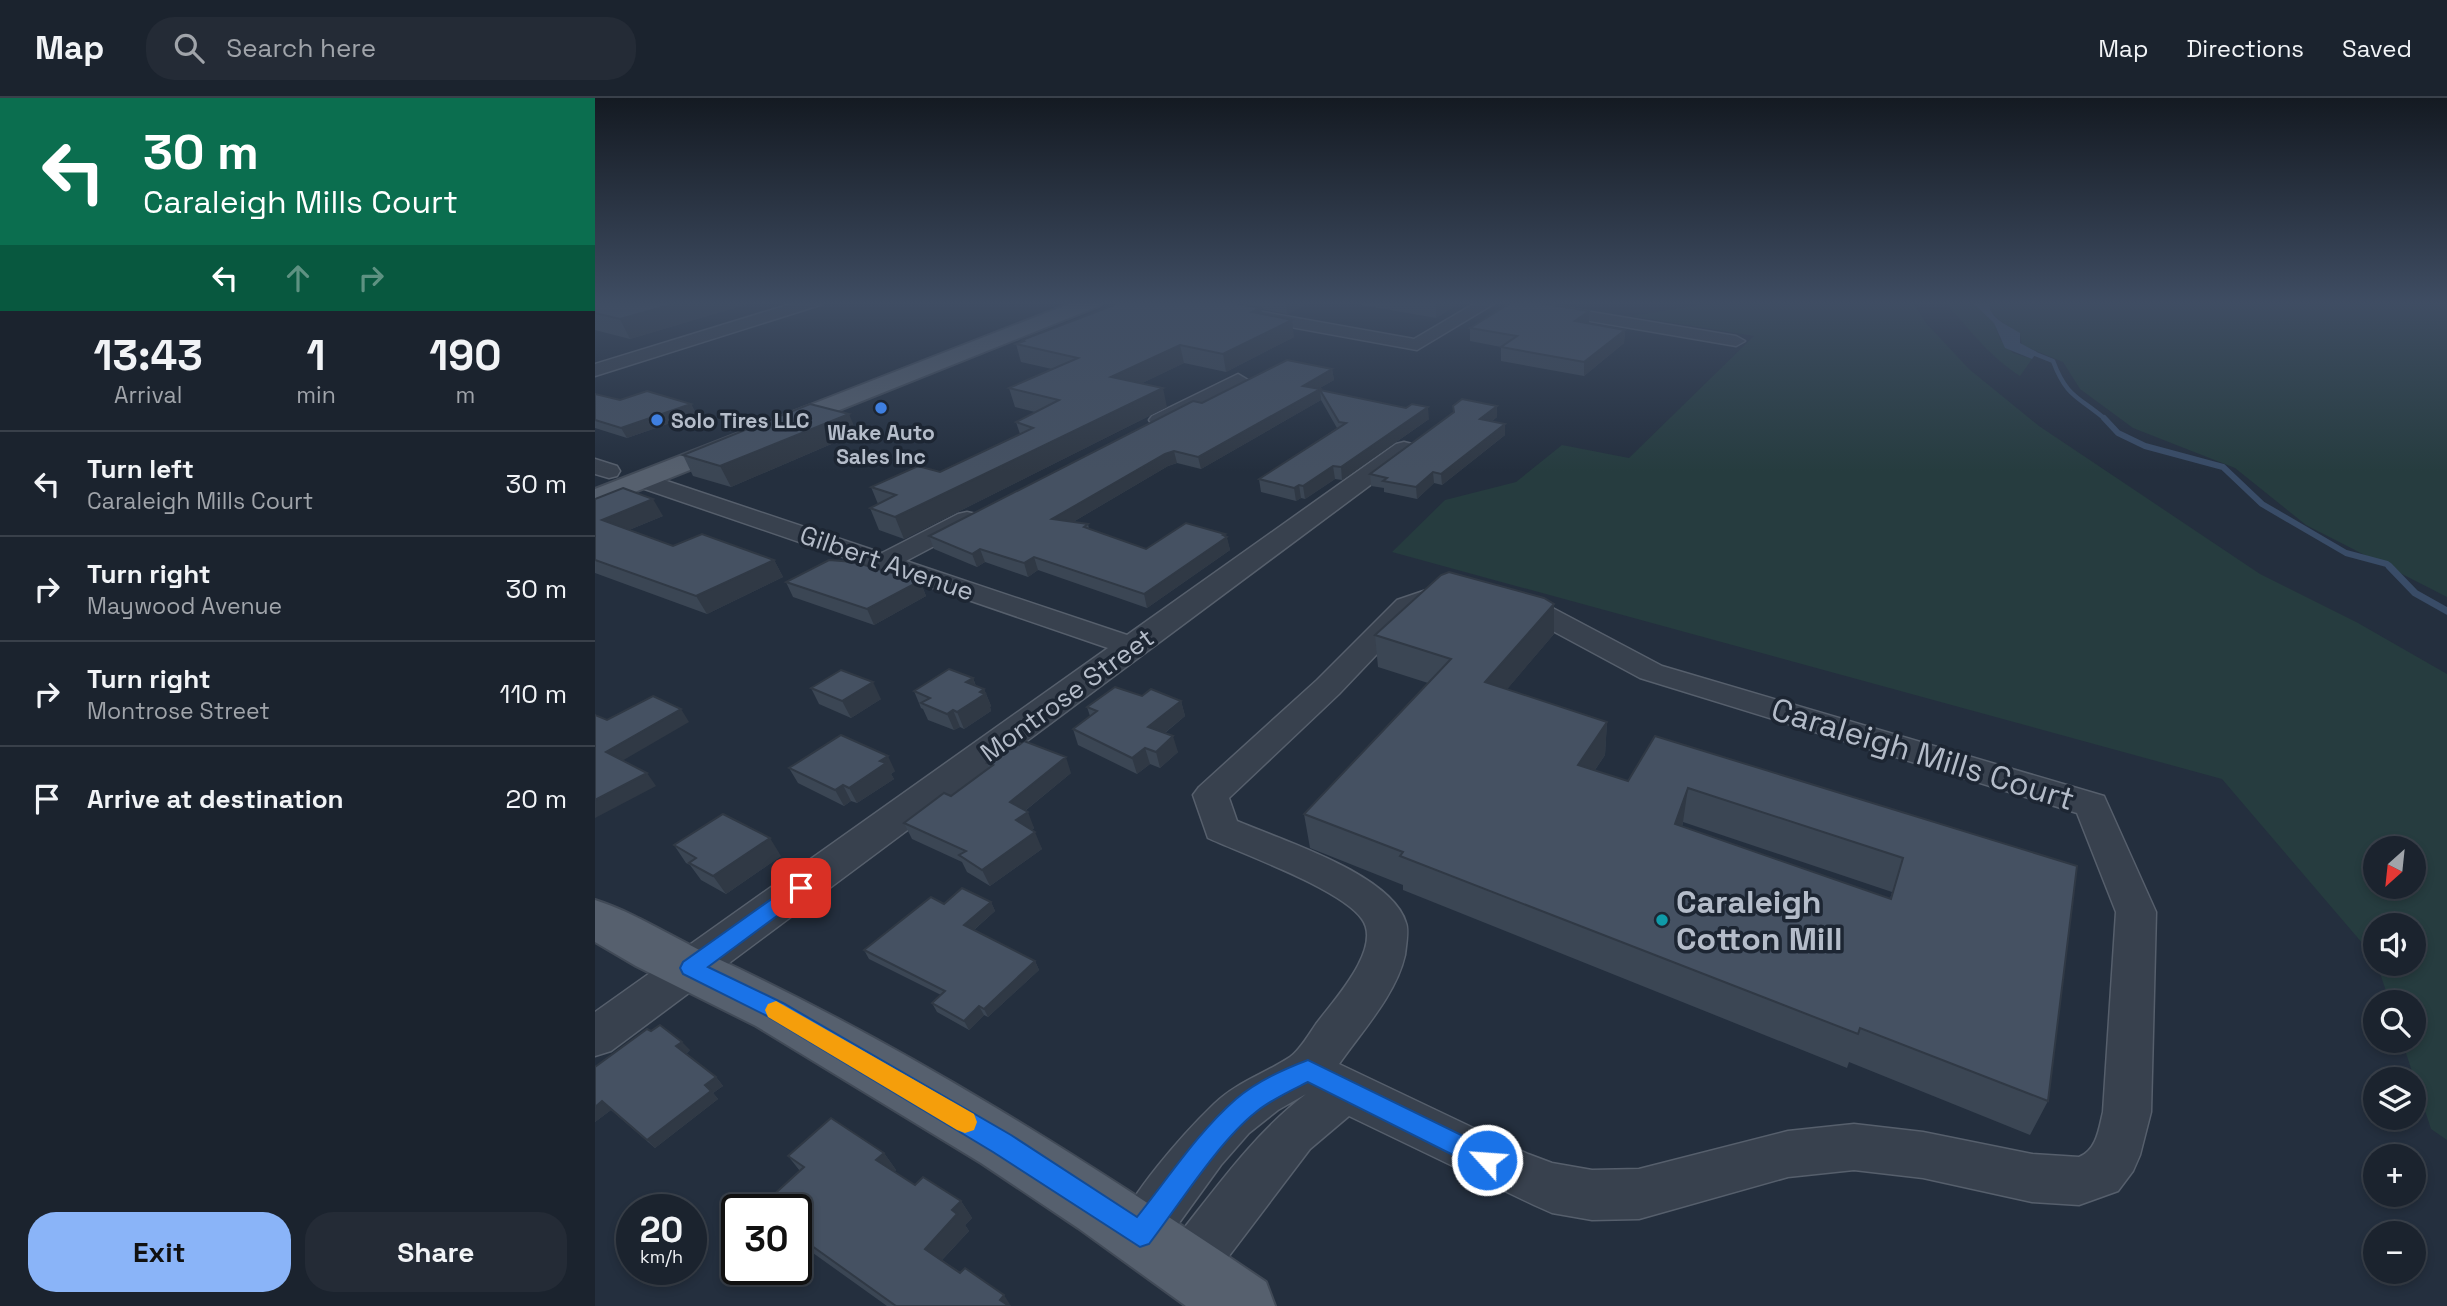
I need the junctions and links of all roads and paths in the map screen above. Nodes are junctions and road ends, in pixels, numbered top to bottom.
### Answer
1 (632, 358) edge
2 (901, 358) edge
3 (949, 358) edge
4 (595, 370) edge
5 (1238, 380) dead end
6 (1432, 429) edge
7 (1140, 430) edge
8 (600, 471) edge
9 (641, 480) junction
10 (595, 499) edge
11 (981, 512) edge
12 (884, 562) junction
13 (1133, 647) junction
14 (595, 919) edge
15 (690, 968) junction
16 (595, 1037) edge
17 (1327, 1081) junction
18 (1140, 1234) junction
19 (1188, 1266) junction
20 (1242, 1306) edge

1 - 4 street
2 - 8 main road
3 - 9 main road
5 - 7 street
6 - 13 street, Montrose Street
9 - 10 main road
9 - 12 street, Gilbert Avenue
11 - 12 street
12 - 13 street, Gilbert Avenue
13 - 15 street, Montrose Street
14 - 15 main road
15 - 16 street, Montrose Street
15 - 18 main road
17 - 17 street, Caraleigh Mills Court
17 - 18 street, Caraleigh Mills Court
17 - 19 street, Caraleigh Mills Court
18 - 19 main road
19 - 20 main road

